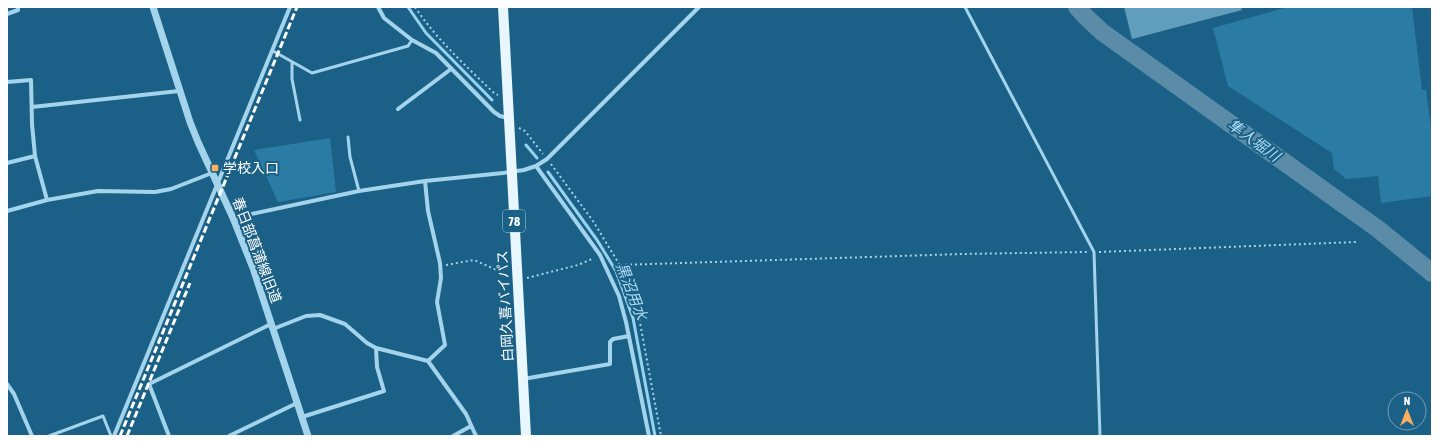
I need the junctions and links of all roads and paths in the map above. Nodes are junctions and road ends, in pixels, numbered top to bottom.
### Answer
1 (18, 7) edge
2 (153, 7) edge
3 (290, 7) edge
4 (378, 7) edge
5 (416, 7) edge
6 (503, 7) edge
7 (699, 7) edge
8 (965, 7) edge
9 (7, 14) edge
10 (412, 40) junction
11 (272, 51) junction
12 (292, 62) junction
13 (451, 69) junction
14 (7, 82) edge
15 (179, 91) junction
16 (498, 95) dead end
17 (32, 107) junction
18 (398, 109) dead end
19 (508, 118) junction
20 (300, 120) dead end
21 (519, 128) dead end
22 (348, 137) dead end
23 (542, 153) dead end
24 (35, 156) junction
25 (7, 163) edge
26 (536, 166) junction
27 (512, 172) junction
28 (212, 173) junction
29 (425, 181) junction
30 (217, 184) junction
31 (359, 191) junction
32 (47, 200) junction
33 (7, 211) edge
34 (233, 218) junction
35 (1356, 242) dead end
36 (1094, 252) junction
37 (600, 255) junction
38 (620, 265) dead end
39 (440, 266) junction
40 (517, 279) junction
41 (272, 326) junction
42 (629, 336) junction
43 (376, 348) junction
44 (428, 361) junction
45 (522, 379) junction
46 (7, 384) edge
47 (297, 403) junction
48 (302, 418) junction
49 (471, 426) junction
50 (32, 436) edge
51 (49, 436) edge
52 (113, 436) edge
53 (169, 436) edge
54 (229, 436) edge
55 (308, 436) edge
56 (454, 436) edge
57 (476, 436) edge
58 (526, 436) edge
59 (649, 436) edge
60 (1100, 436) edge

1 - 9 street
2 - 15 street, 春日部菖蒲線旧道
3 - 11 street
4 - 10 street
5 - 16 path
6 - 19 main road, 白岡久喜バイパス / 78
7 - 26 street
8 - 36 lane
10 - 12 lane
10 - 13 street
11 - 12 lane
11 - 30 street
12 - 20 lane
13 - 18 street
13 - 19 street
14 - 17 street
15 - 17 street
15 - 28 street, 春日部菖蒲線旧道
17 - 24 street
19 - 27 main road, 白岡久喜バイパス / 78
21 - 23 path
22 - 31 lane
24 - 25 street
24 - 32 street
26 - 27 street
26 - 37 street
27 - 29 street
27 - 40 main road, 白岡久喜バイパス / 78
28 - 30 street, 春日部菖蒲線旧道
28 - 32 street
29 - 31 street
29 - 39 street
30 - 34 street, 春日部菖蒲線旧道
30 - 52 street
31 - 34 street
32 - 33 street
34 - 41 street, 春日部菖蒲線旧道
35 - 36 path
36 - 38 path
36 - 60 lane
37 - 40 path
37 - 42 street
39 - 40 path
39 - 44 street
40 - 45 main road, 白岡久喜バイパス / 78
41 - 43 street
41 - 47 street, 春日部菖蒲線旧道
41 - 53 street
42 - 45 street
42 - 59 street
43 - 44 street
43 - 48 street
44 - 49 street
45 - 58 main road, 白岡久喜バイパス / 78
46 - 50 street
47 - 48 street, 春日部菖蒲線旧道
47 - 54 street
48 - 55 street, 春日部菖蒲線旧道
49 - 56 street
49 - 57 street
51 - 52 lane

